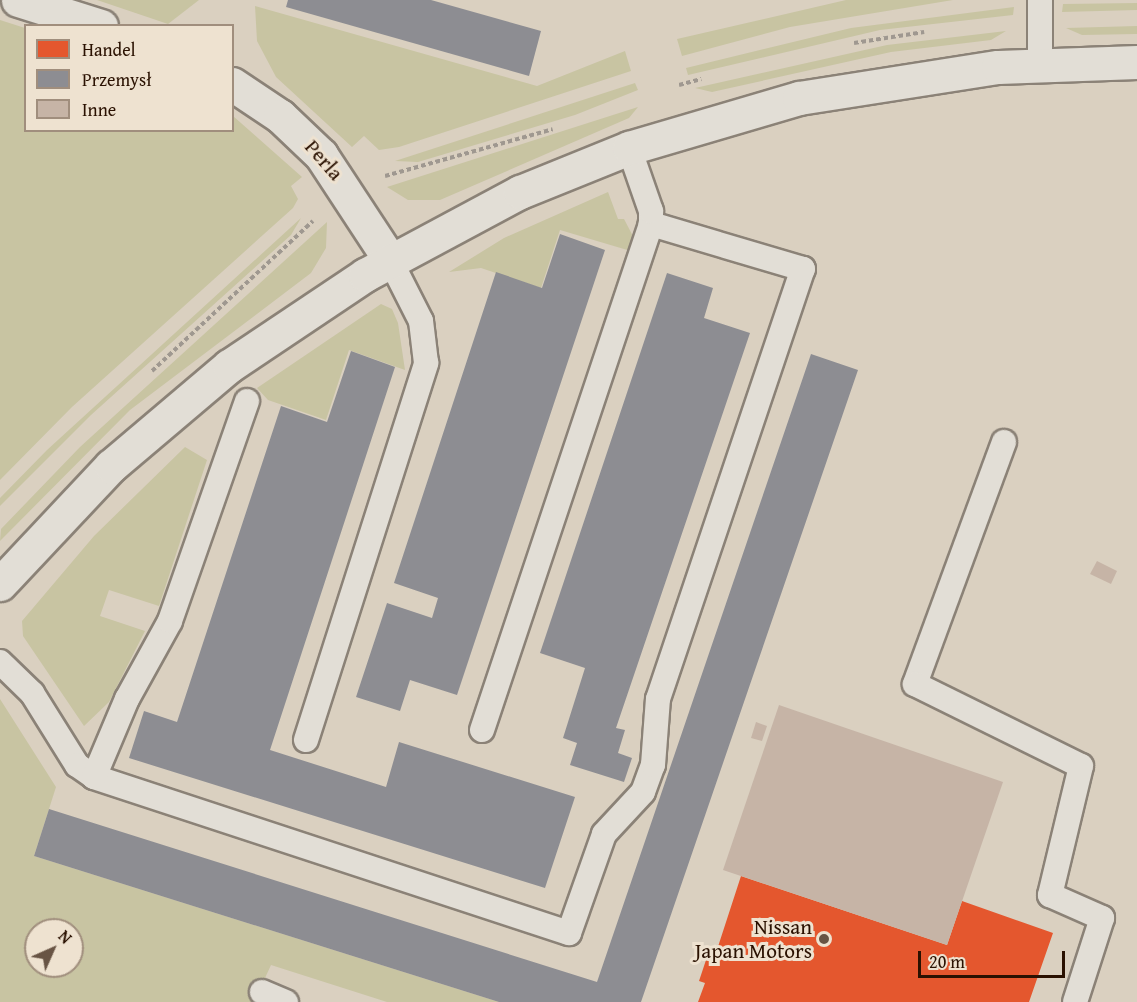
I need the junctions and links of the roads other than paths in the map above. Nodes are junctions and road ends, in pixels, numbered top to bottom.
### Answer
1 (18, 0) edge
2 (1040, 0) edge
3 (94, 24) edge
4 (1137, 62) edge
5 (1040, 64) junction
6 (234, 85) edge
7 (629, 148) junction
8 (651, 224) junction
9 (390, 260) junction
10 (247, 401) dead end
11 (1004, 442) dead end
12 (0, 584) edge
13 (0, 662) edge
14 (482, 730) dead end
15 (306, 740) dead end
16 (94, 777) junction
17 (262, 992) dead end
18 (285, 1002) edge
19 (1075, 1002) edge

1 - 3 street
2 - 5 lane
4 - 5 street
5 - 7 street
6 - 9 street, Perla
7 - 8 lane
7 - 9 street
8 - 14 lane
8 - 16 lane
9 - 12 street
9 - 15 lane
10 - 16 lane
11 - 19 lane
13 - 16 lane
17 - 18 lane

